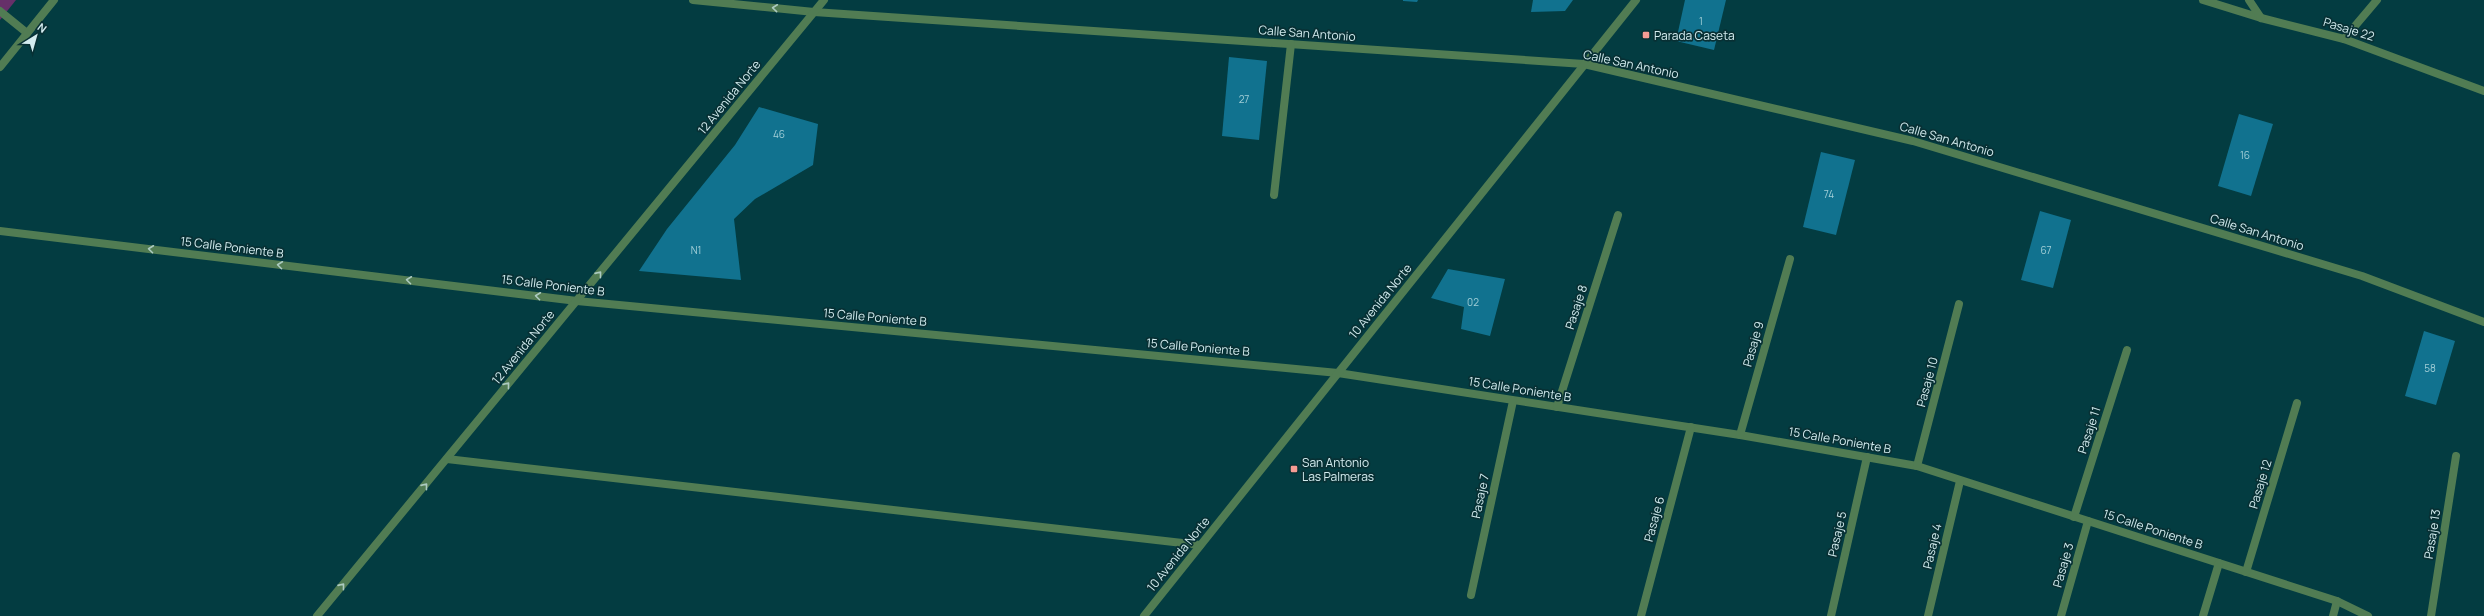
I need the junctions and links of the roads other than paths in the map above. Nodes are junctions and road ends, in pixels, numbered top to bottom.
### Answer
1 (54, 0) edge
2 (693, 0) edge
3 (824, 0) edge
4 (1636, 0) edge
5 (2203, 0) edge
6 (2249, 0) edge
7 (2376, 0) edge
8 (0, 11) edge
9 (814, 12) junction
10 (2261, 18) junction
11 (27, 33) junction
12 (2344, 39) junction
13 (1292, 44) junction
14 (1584, 64) junction
15 (0, 67) edge
16 (2484, 91) edge
17 (1274, 195) dead end
18 (1618, 215) dead end
19 (0, 230) edge
20 (1790, 259) dead end
21 (577, 301) junction
22 (1959, 304) dead end
23 (2484, 322) edge
24 (2127, 350) dead end
25 (1338, 373) junction
26 (1513, 401) junction
27 (2297, 403) dead end
28 (1557, 407) junction
29 (1691, 428) junction
30 (1740, 435) junction
31 (2456, 456) dead end
32 (1867, 457) junction
33 (447, 458) junction
34 (1917, 466) junction
35 (1960, 481) junction
36 (2074, 517) junction
37 (2088, 521) junction
38 (1200, 545) junction
39 (2219, 563) junction
40 (2246, 572) junction
41 (1471, 596) dead end
42 (2337, 601) junction
43 (317, 616) edge
44 (1144, 616) edge
45 (1641, 616) edge
46 (1831, 616) edge
47 (1928, 616) edge
48 (2061, 616) edge
49 (2203, 616) edge
50 (2333, 616) edge
51 (2368, 616) edge
52 (2431, 616) edge

1 - 11 street
9 -> 2 street, Calle San Antonio
3 - 9 street, 12 Avenida Norte
4 - 14 street, 10 Avenida Norte
5 - 10 street, Pasaje 22
6 - 10 street
7 - 12 street
8 - 11 street
9 - 13 street, Calle San Antonio
21 -> 9 street, 12 Avenida Norte
10 - 12 street, Pasaje 22
11 - 15 street
12 - 16 street, Pasaje 22
13 - 14 street, Calle San Antonio
13 - 17 street
14 - 23 street, Calle San Antonio
14 - 25 street, 10 Avenida Norte
18 - 28 street, Pasaje 8
21 -> 19 street, 15 Calle Poniente B
20 - 30 street, Pasaje 9
21 - 25 street, 15 Calle Poniente B
33 -> 21 street, 12 Avenida Norte
22 - 34 street, Pasaje 10
24 - 36 street, Pasaje 11
25 - 26 street, 15 Calle Poniente B
25 - 38 street, 10 Avenida Norte
26 - 28 street, 15 Calle Poniente B
26 - 41 street, Pasaje 7
27 - 40 street, Pasaje 12
28 - 29 street, 15 Calle Poniente B
29 - 30 street, 15 Calle Poniente B
29 - 45 street, Pasaje 6
30 - 32 street, 15 Calle Poniente B
31 - 52 street, Pasaje 13
32 - 34 street, 15 Calle Poniente B
32 - 46 street, Pasaje 5
33 - 38 street
43 -> 33 street, 12 Avenida Norte
34 - 35 street, 15 Calle Poniente B
35 - 36 street, 15 Calle Poniente B
35 - 47 street, Pasaje 4
36 - 37 street, 15 Calle Poniente B
37 - 39 street, 15 Calle Poniente B
37 - 48 street, Pasaje 3
38 - 44 street, 10 Avenida Norte
39 - 40 street, 15 Calle Poniente B
39 - 49 street
40 - 42 street, 15 Calle Poniente B
42 - 50 street
42 - 51 street, 15 Calle Poniente B

